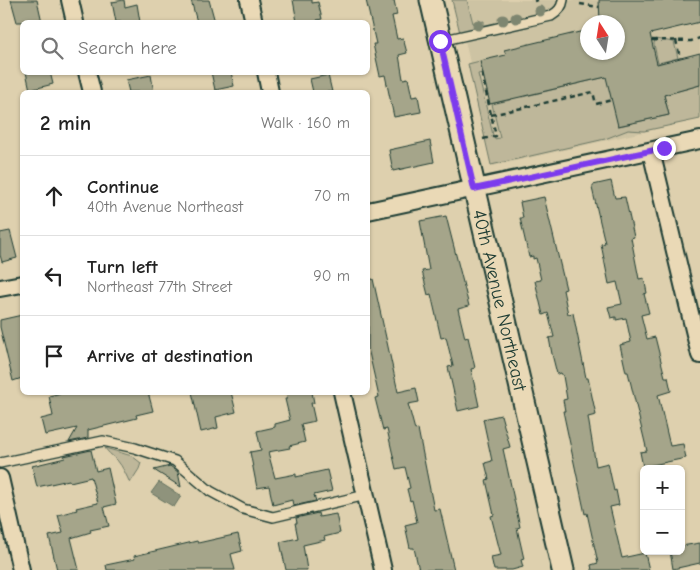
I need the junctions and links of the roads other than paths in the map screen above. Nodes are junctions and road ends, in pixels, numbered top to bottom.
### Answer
1 (70, 0) edge
2 (249, 0) edge
3 (431, 0) edge
4 (563, 0) edge
5 (75, 20) edge
6 (254, 20) edge
7 (440, 41) junction
8 (88, 75) edge
9 (267, 75) edge
10 (92, 90) edge
11 (270, 90) edge
12 (700, 140) edge
13 (651, 151) junction
14 (474, 189) junction
15 (370, 211) edge
16 (20, 284) edge
17 (0, 288) edge
18 (700, 356) edge
19 (343, 395) edge
20 (0, 463) edge
21 (0, 478) edge
22 (366, 495) junction
23 (21, 570) edge
24 (383, 570) edge
25 (564, 570) edge

1 - 5 street
2 - 6 street
3 - 7 street, 40th Avenue Northeast
4 - 7 lane
7 - 14 street, 40th Avenue Northeast
8 - 10 street
9 - 11 street
12 - 13 street
13 - 14 street
13 - 18 street
14 - 15 street
14 - 25 street, 40th Avenue Northeast
16 - 17 street
19 - 22 street
20 - 22 lane
21 - 23 street
22 - 24 street

